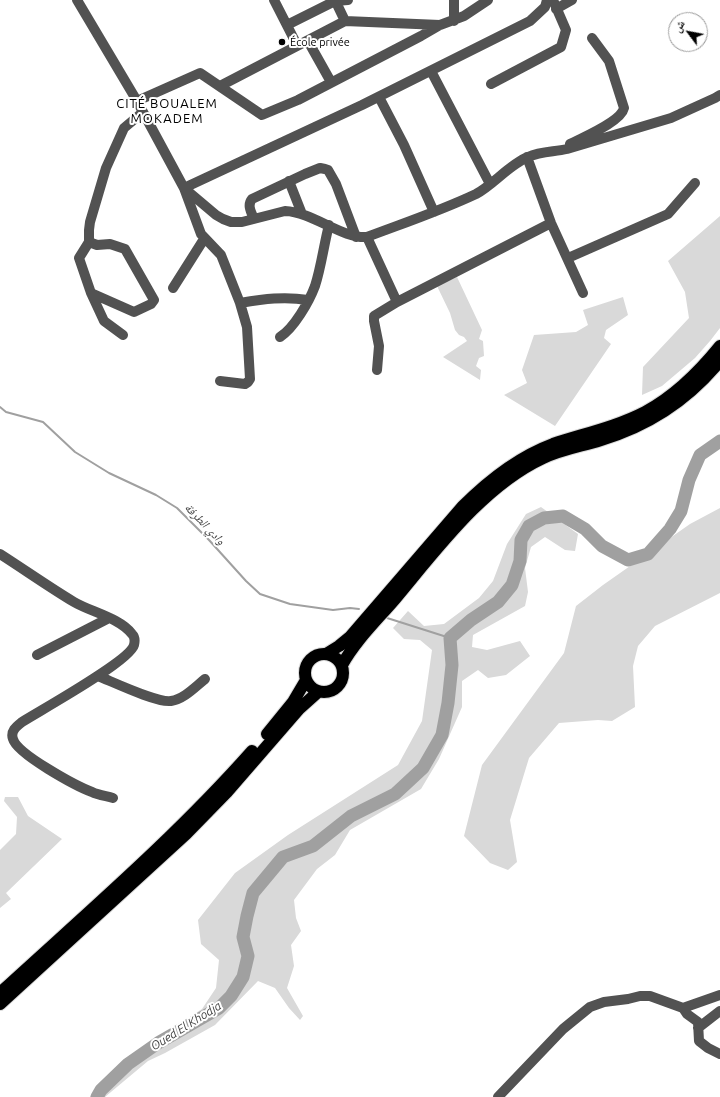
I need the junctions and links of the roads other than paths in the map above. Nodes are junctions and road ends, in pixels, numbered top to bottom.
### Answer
1 (77, 0) edge
2 (274, 0) edge
3 (335, 0) edge
4 (348, 0) edge
5 (454, 0) edge
6 (488, 0) edge
7 (547, 0) edge
8 (572, 0) edge
9 (554, 4) edge
10 (345, 21) junction
11 (454, 21) junction
12 (287, 25) junction
13 (440, 25) junction
14 (592, 38) dead end
15 (308, 41) junction
16 (297, 46) junction
17 (431, 71) junction
18 (331, 82) junction
19 (491, 84) dead end
20 (220, 86) junction
21 (379, 97) junction
22 (718, 100) edge
23 (136, 101) junction
24 (143, 112) junction
25 (554, 152) junction
26 (527, 157) junction
27 (289, 181) junction
28 (695, 183) dead end
29 (490, 184) junction
30 (184, 188) junction
31 (434, 212) junction
32 (302, 214) junction
33 (254, 219) junction
34 (551, 223) junction
35 (329, 225) junction
36 (356, 237) junction
37 (367, 237) junction
38 (204, 239) junction
39 (89, 242) junction
40 (568, 258) junction
41 (173, 288) dead end
42 (91, 293) junction
43 (584, 293) dead end
44 (308, 300) junction
45 (397, 302) junction
46 (240, 303) junction
47 (123, 335) dead end
48 (280, 338) dead end
49 (720, 346) edge
50 (720, 361) edge
51 (377, 370) dead end
52 (220, 381) dead end
53 (0, 554) edge
54 (109, 618) junction
55 (326, 654) junction
56 (37, 655) dead end
57 (342, 665) junction
58 (98, 676) junction
59 (205, 680) dead end
60 (306, 680) junction
61 (318, 692) junction
62 (113, 798) dead end
63 (0, 993) edge
64 (720, 995) edge
65 (0, 1004) edge
66 (683, 1008) junction
67 (720, 1011) edge
68 (698, 1028) junction
69 (720, 1054) edge
70 (498, 1097) edge

1 - 23 street
2 - 12 street
3 - 4 street
3 - 10 street
3 - 12 street
5 - 11 street
6 - 11 street
7 - 17 street
8 - 9 street
9 - 19 street
10 - 13 street
10 - 15 street
11 - 13 street
12 - 16 street
13 - 18 street
14 - 25 street
15 - 16 street
15 - 18 street
16 - 20 street
17 - 21 street
17 - 29 street
18 - 20 street
20 - 23 street
21 - 30 street
21 - 31 street
22 - 25 street
23 - 24 street
24 - 30 street
24 - 39 street
25 - 26 street
26 - 29 street
26 - 34 street
27 - 32 street
27 - 33 street
27 - 36 street
28 - 40 street
29 - 31 street
30 - 33 street
30 - 38 street
31 - 37 street
32 - 33 street
32 - 35 street
34 - 40 street
34 - 45 street
35 - 36 street
35 - 44 street
36 - 37 street
37 - 45 street
38 - 41 street
38 - 46 street
39 - 42 street
39 - 42 street
40 - 43 street
42 - 47 street
44 - 46 street
44 - 48 street
45 - 51 street
46 - 52 street
49 - 55 highway
50 - 57 highway
53 - 54 street
54 - 56 street
54 - 58 street
55 - 57 highway
55 - 60 highway
57 - 61 highway
58 - 59 street
58 - 62 street
60 - 61 highway
60 - 63 highway
61 - 65 highway
64 - 66 street
66 - 68 street
66 - 70 street
67 - 68 street
68 - 69 street

